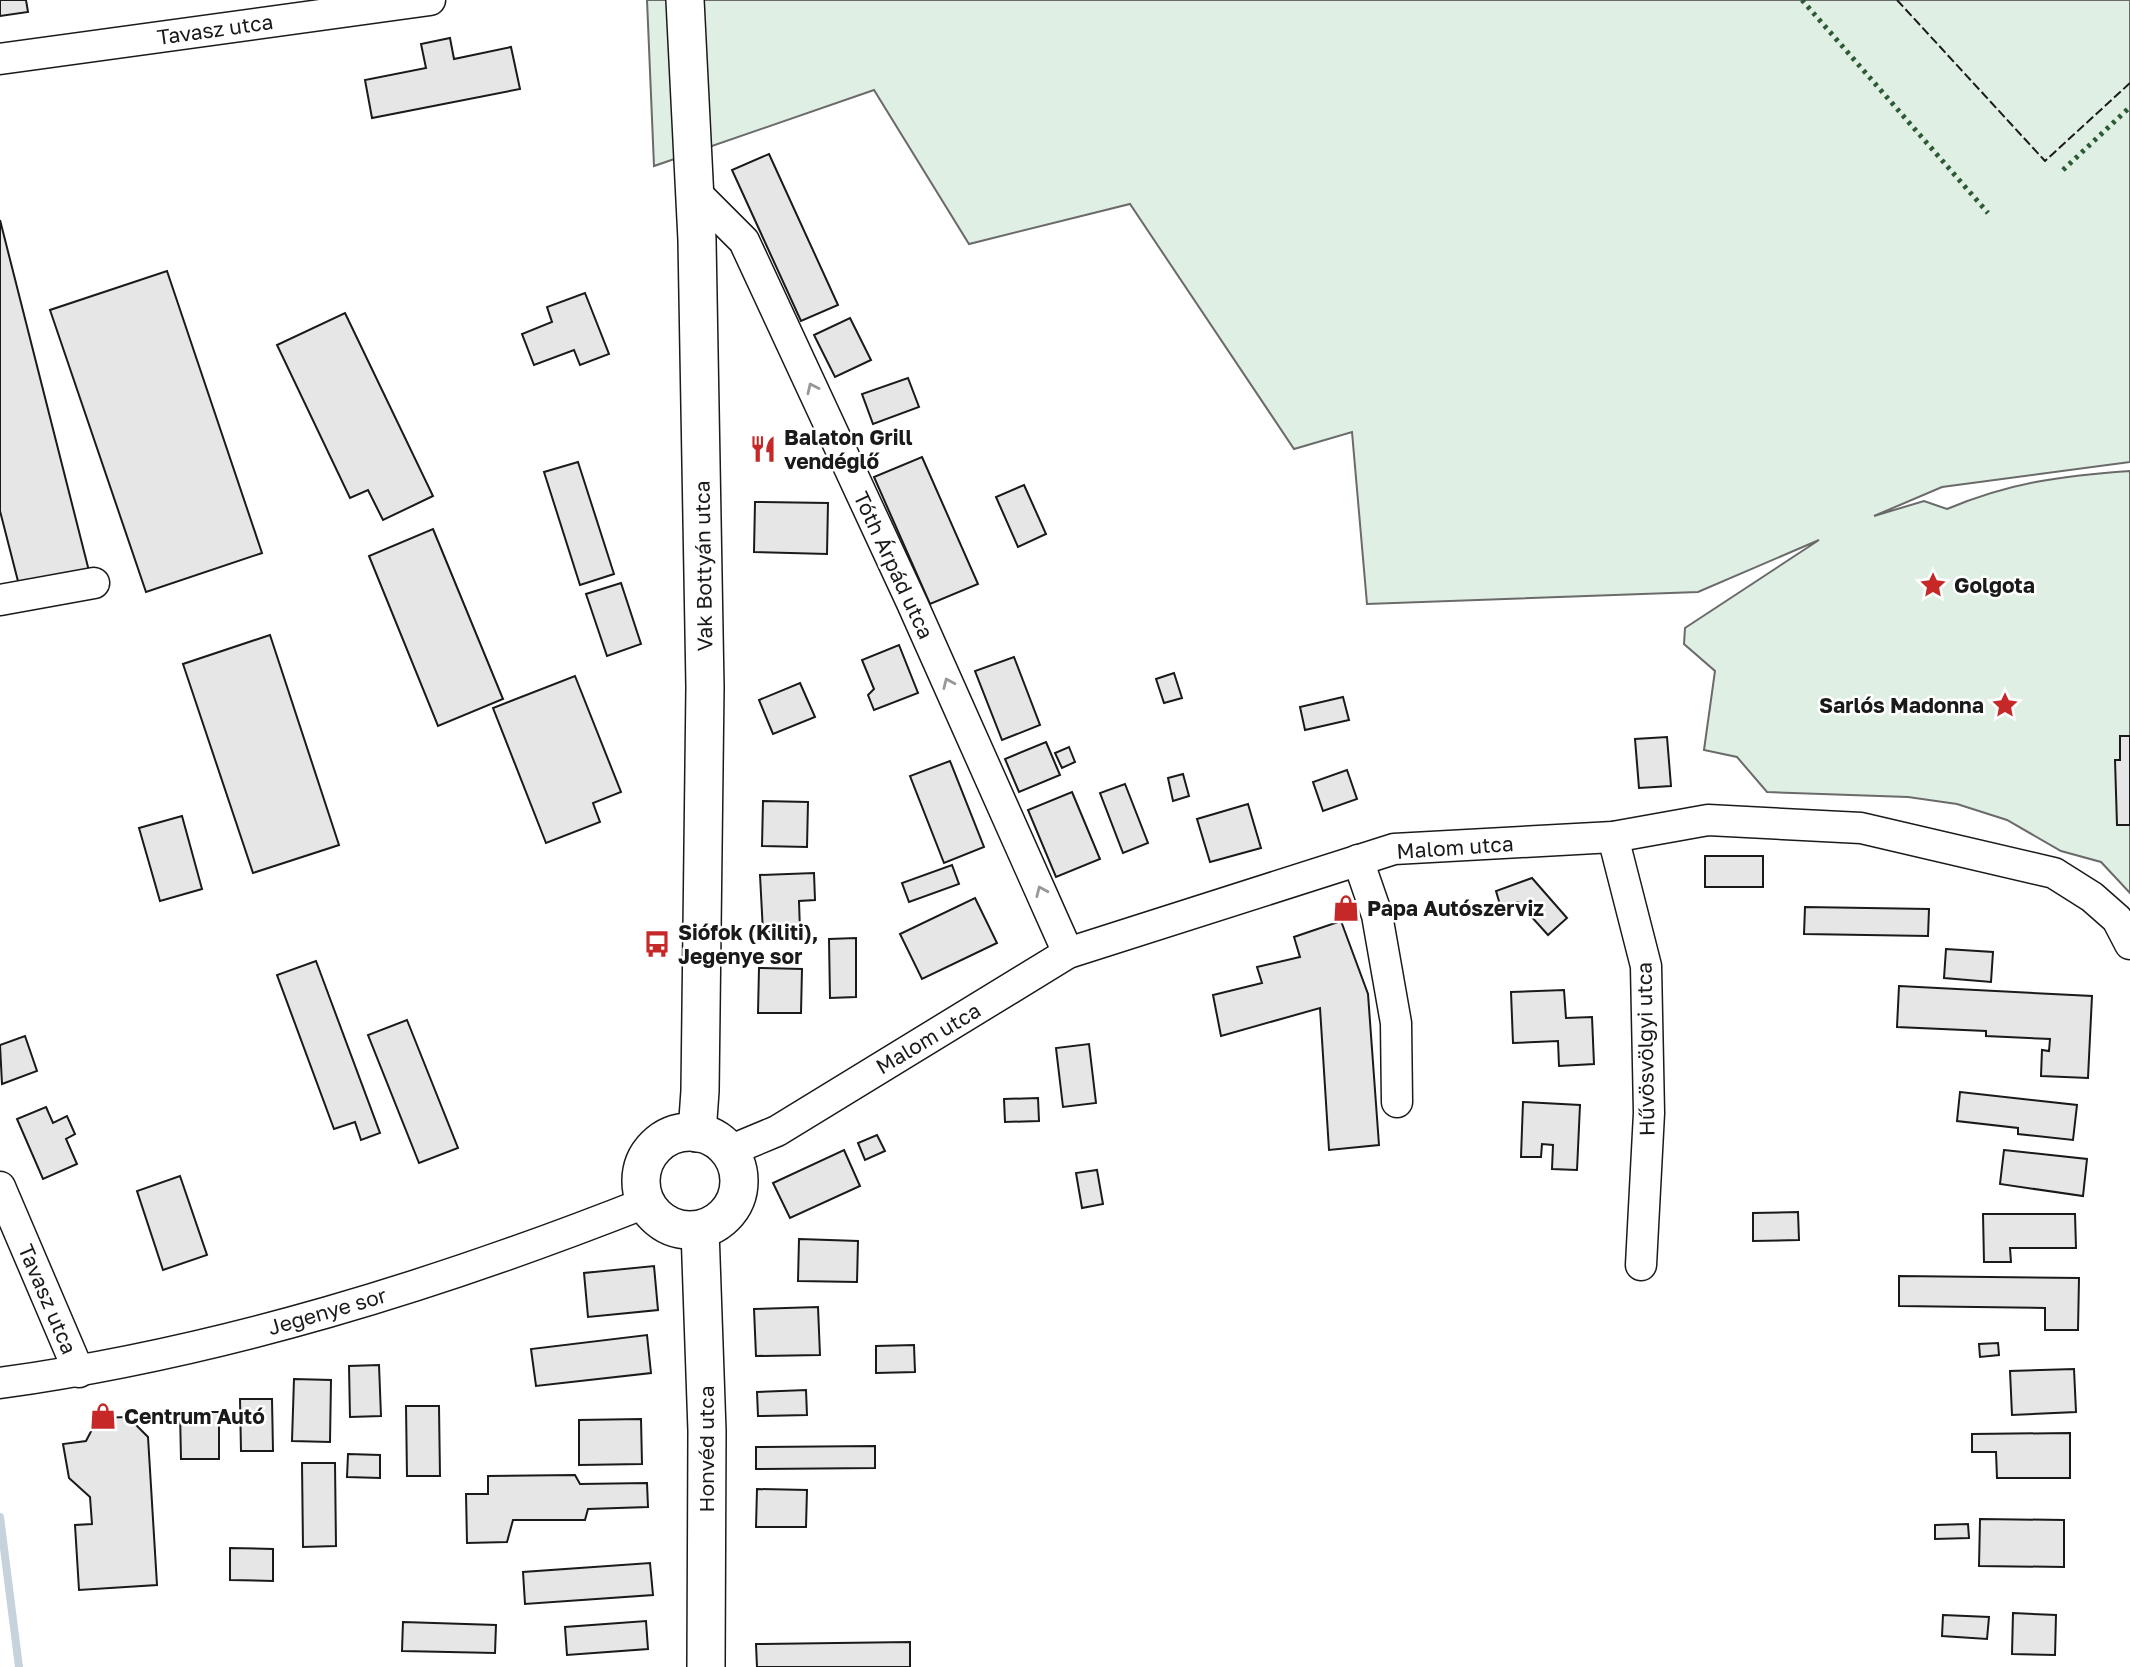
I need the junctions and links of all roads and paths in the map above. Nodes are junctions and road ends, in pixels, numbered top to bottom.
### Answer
1 (430, 0) edge
2 (685, 0) edge
3 (0, 59) edge
4 (695, 193) junction
5 (94, 583) dead end
6 (0, 599) edge
7 (1613, 837) junction
8 (1358, 860) junction
9 (2130, 944) edge
10 (1068, 953) junction
11 (1397, 1102) dead end
12 (697, 1133) junction
13 (729, 1151) junction
14 (0, 1187) edge
15 (645, 1202) junction
16 (700, 1230) junction
17 (1640, 1265) dead end
18 (79, 1372) junction
19 (0, 1383) edge
20 (706, 1667) edge

1 - 3 street, Tavasz utca
2 - 4 main road, Vak Bottyán utca
10 -> 4 street, Tóth Árpád utca
4 - 12 main road, Vak Bottyán utca
5 - 6 street
7 - 8 street, Malom utca
7 - 9 street, Malom utca
7 - 17 street, Hűvösvölgyi utca
8 - 10 street, Malom utca
8 - 11 street
10 - 13 street, Malom utca
12 - 13 main road
12 - 15 main road
13 - 16 main road
14 - 18 street, Tavasz utca
15 - 16 main road
15 - 18 street, Jegenye sor
16 - 20 main road, Honvéd utca
18 - 19 street, Jegenye sor

